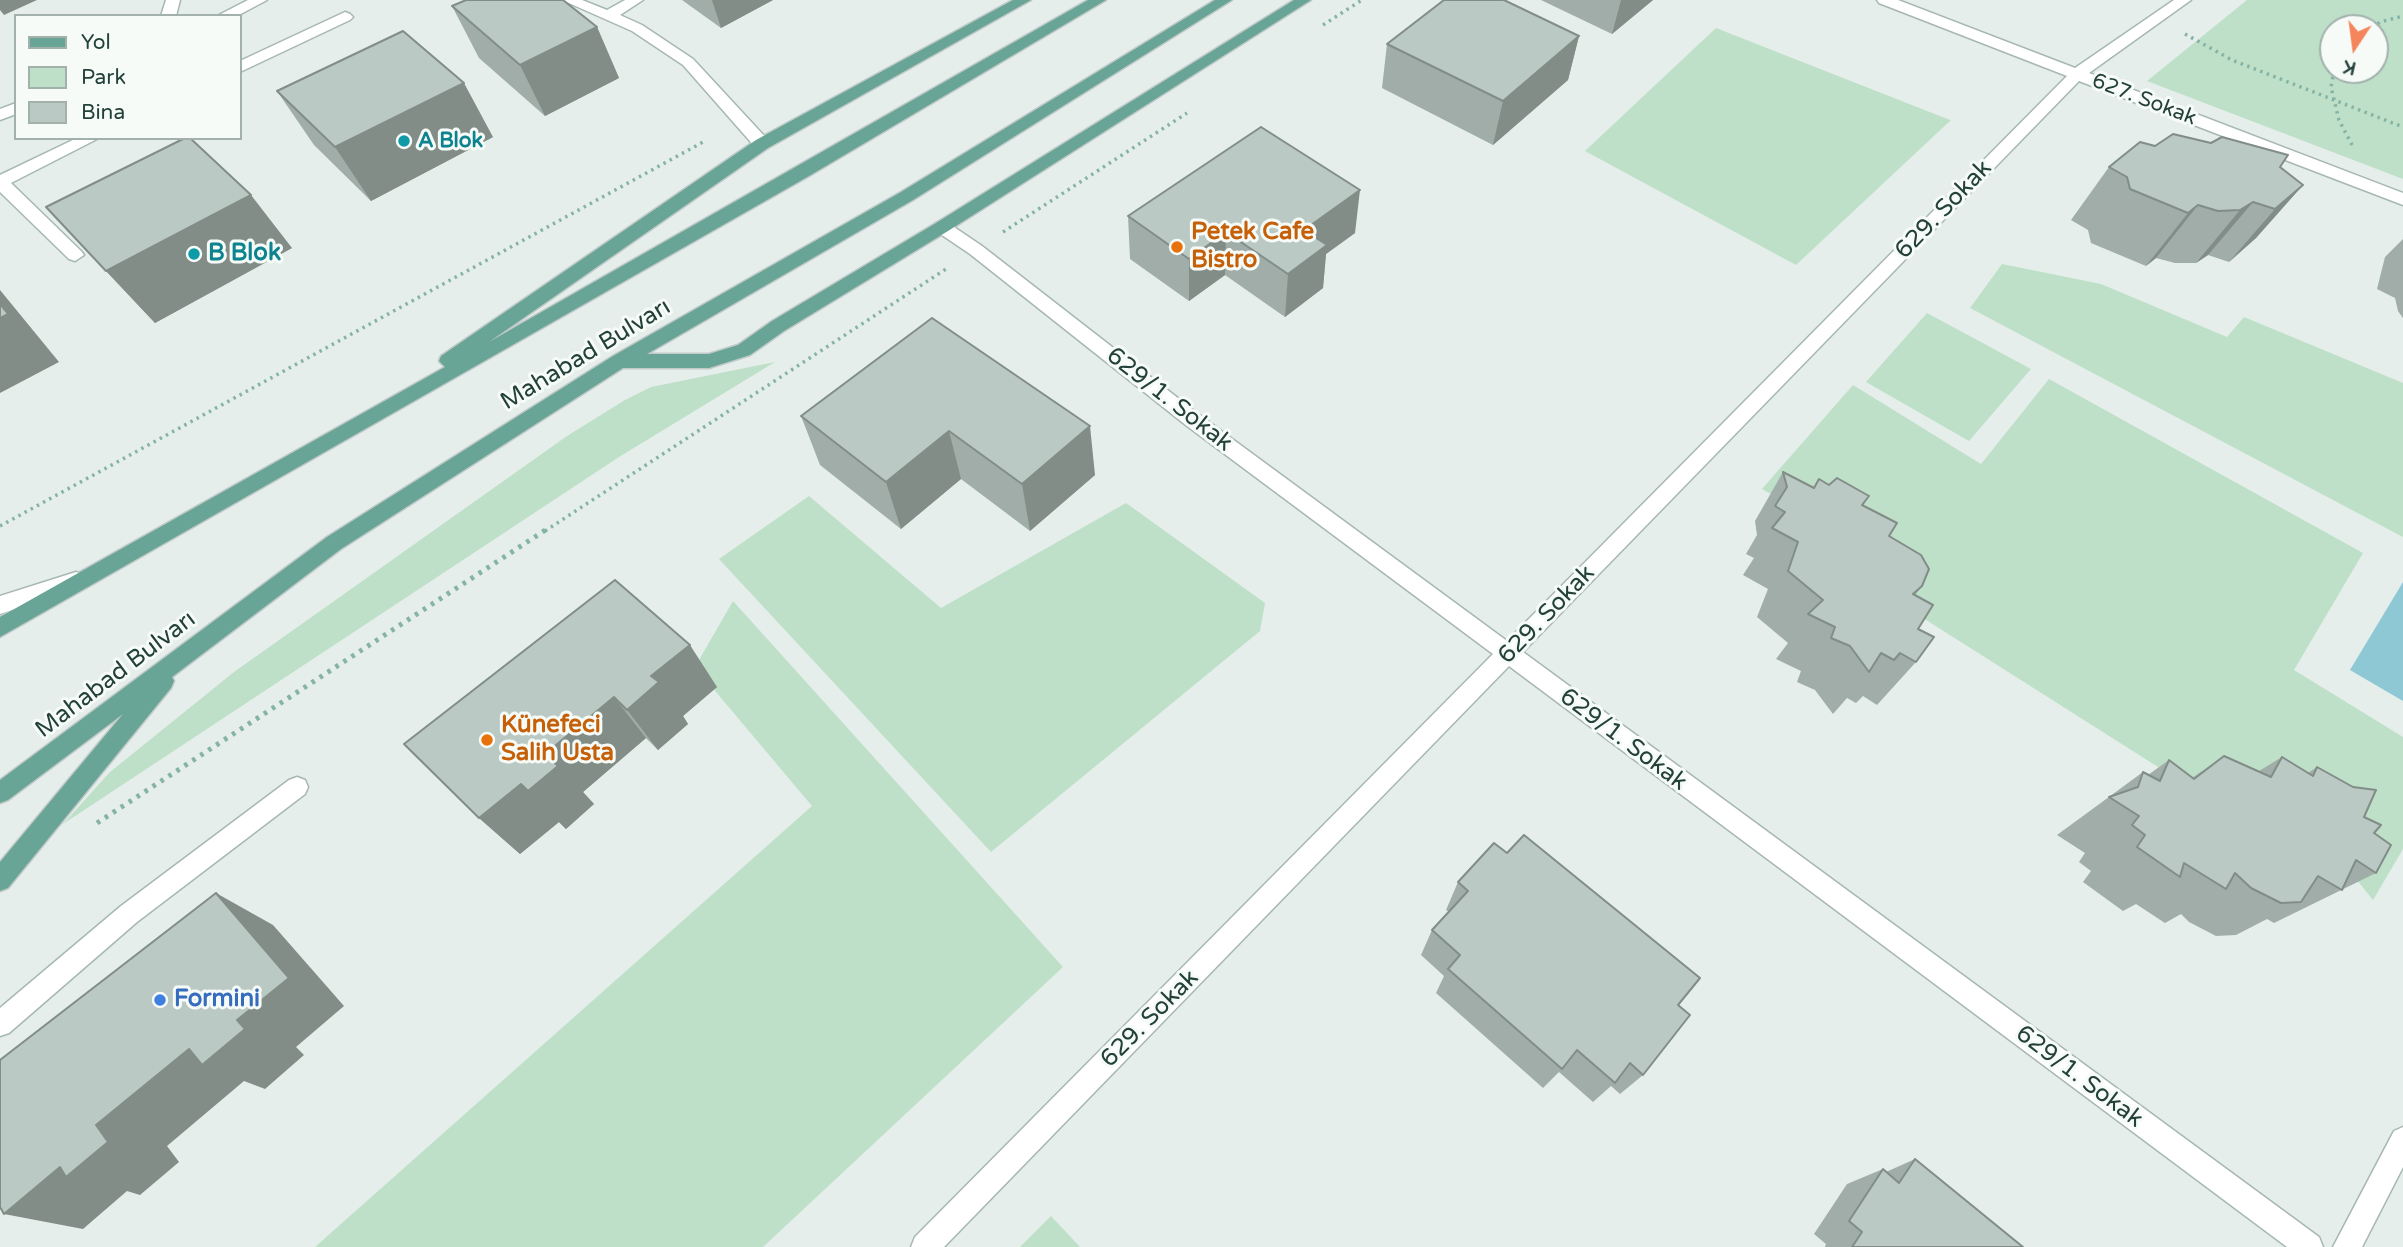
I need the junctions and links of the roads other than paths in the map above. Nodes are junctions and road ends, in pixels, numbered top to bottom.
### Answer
1 (260, 0) edge
2 (569, 0) edge
3 (636, 0) edge
4 (1024, 0) edge
5 (1099, 0) edge
6 (1226, 0) edge
7 (1304, 0) edge
8 (1884, 0) edge
9 (2184, 0) edge
10 (228, 14) edge
11 (608, 16) junction
12 (345, 17) dead end
13 (242, 66) edge
14 (2077, 74) junction
15 (88, 140) edge
16 (762, 144) junction
17 (2403, 199) edge
18 (942, 227) junction
19 (75, 255) edge
20 (620, 361) junction
21 (327, 444) junction
22 (94, 575) junction
23 (0, 605) edge
24 (0, 628) edge
25 (185, 654) junction
26 (1508, 654) junction
27 (297, 787) dead end
28 (0, 793) edge
29 (0, 880) edge
30 (0, 1024) edge
31 (2403, 1140) edge
32 (925, 1247) edge
33 (2309, 1247) edge
34 (2347, 1247) edge

1 - 10 street
2 - 11 street
3 - 11 street
4 - 16 main road
5 - 21 main road, Mahabad Bulvarı
6 - 20 main road, Mahabad Bulvarı
7 - 18 main road
8 - 14 street, 627. Sokak
9 - 14 street, 629. Sokak
11 - 16 street
12 - 13 street
14 - 17 street, 627. Sokak
14 - 26 street, 629. Sokak
15 - 19 street
16 - 21 main road
18 - 20 main road
18 - 26 street, 629/1. Sokak
20 - 25 main road, Mahabad Bulvarı
21 - 22 main road, Mahabad Bulvarı
22 - 23 street
22 - 24 main road, Mahabad Bulvarı
25 - 28 main road, Mahabad Bulvarı
25 - 29 main road
26 - 32 street, 629. Sokak
26 - 33 street, 629/1. Sokak
27 - 30 street
31 - 34 street

